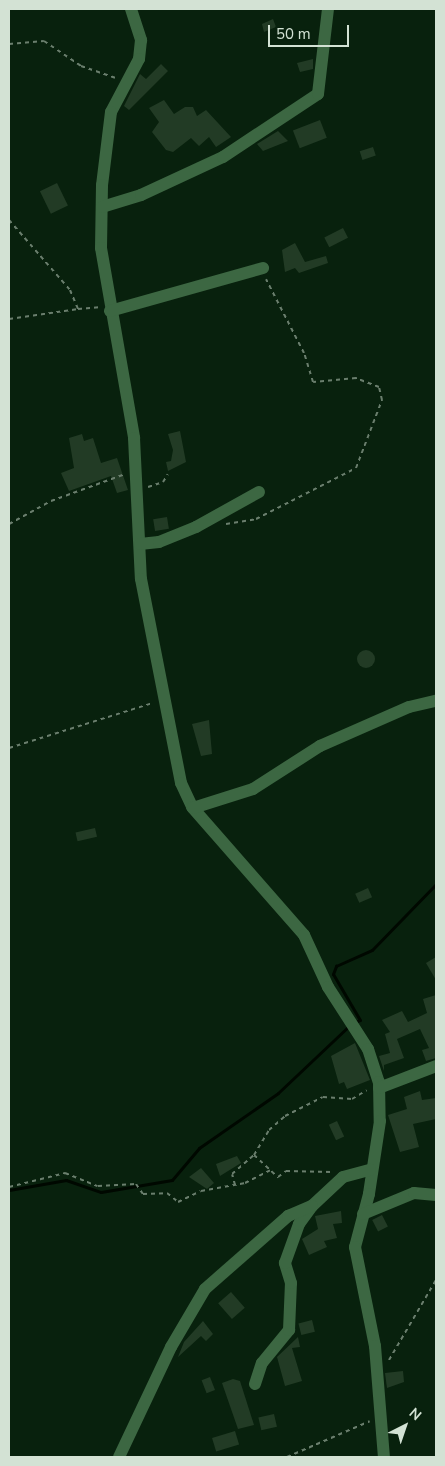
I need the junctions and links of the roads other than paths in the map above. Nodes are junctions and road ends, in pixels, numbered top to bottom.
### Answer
1 (131, 9) edge
2 (328, 9) edge
3 (102, 207) junction
4 (263, 268) road end
5 (110, 307) junction
6 (259, 492) dead end
7 (140, 544) junction
8 (436, 700) edge
9 (193, 808) junction
10 (436, 1066) edge
11 (379, 1088) junction
12 (370, 1170) junction
13 (436, 1195) edge
14 (312, 1206) junction
15 (363, 1214) junction
16 (255, 1384) dead end
17 (119, 1457) edge
18 (384, 1457) edge

1 - 3 street
2 - 3 street
3 - 5 street
4 - 5 street
5 - 7 street
6 - 7 street
7 - 9 street
8 - 9 street
9 - 11 street
10 - 11 street
11 - 12 street
12 - 14 street
12 - 15 street
13 - 15 street
14 - 16 street
14 - 17 street
15 - 18 street

